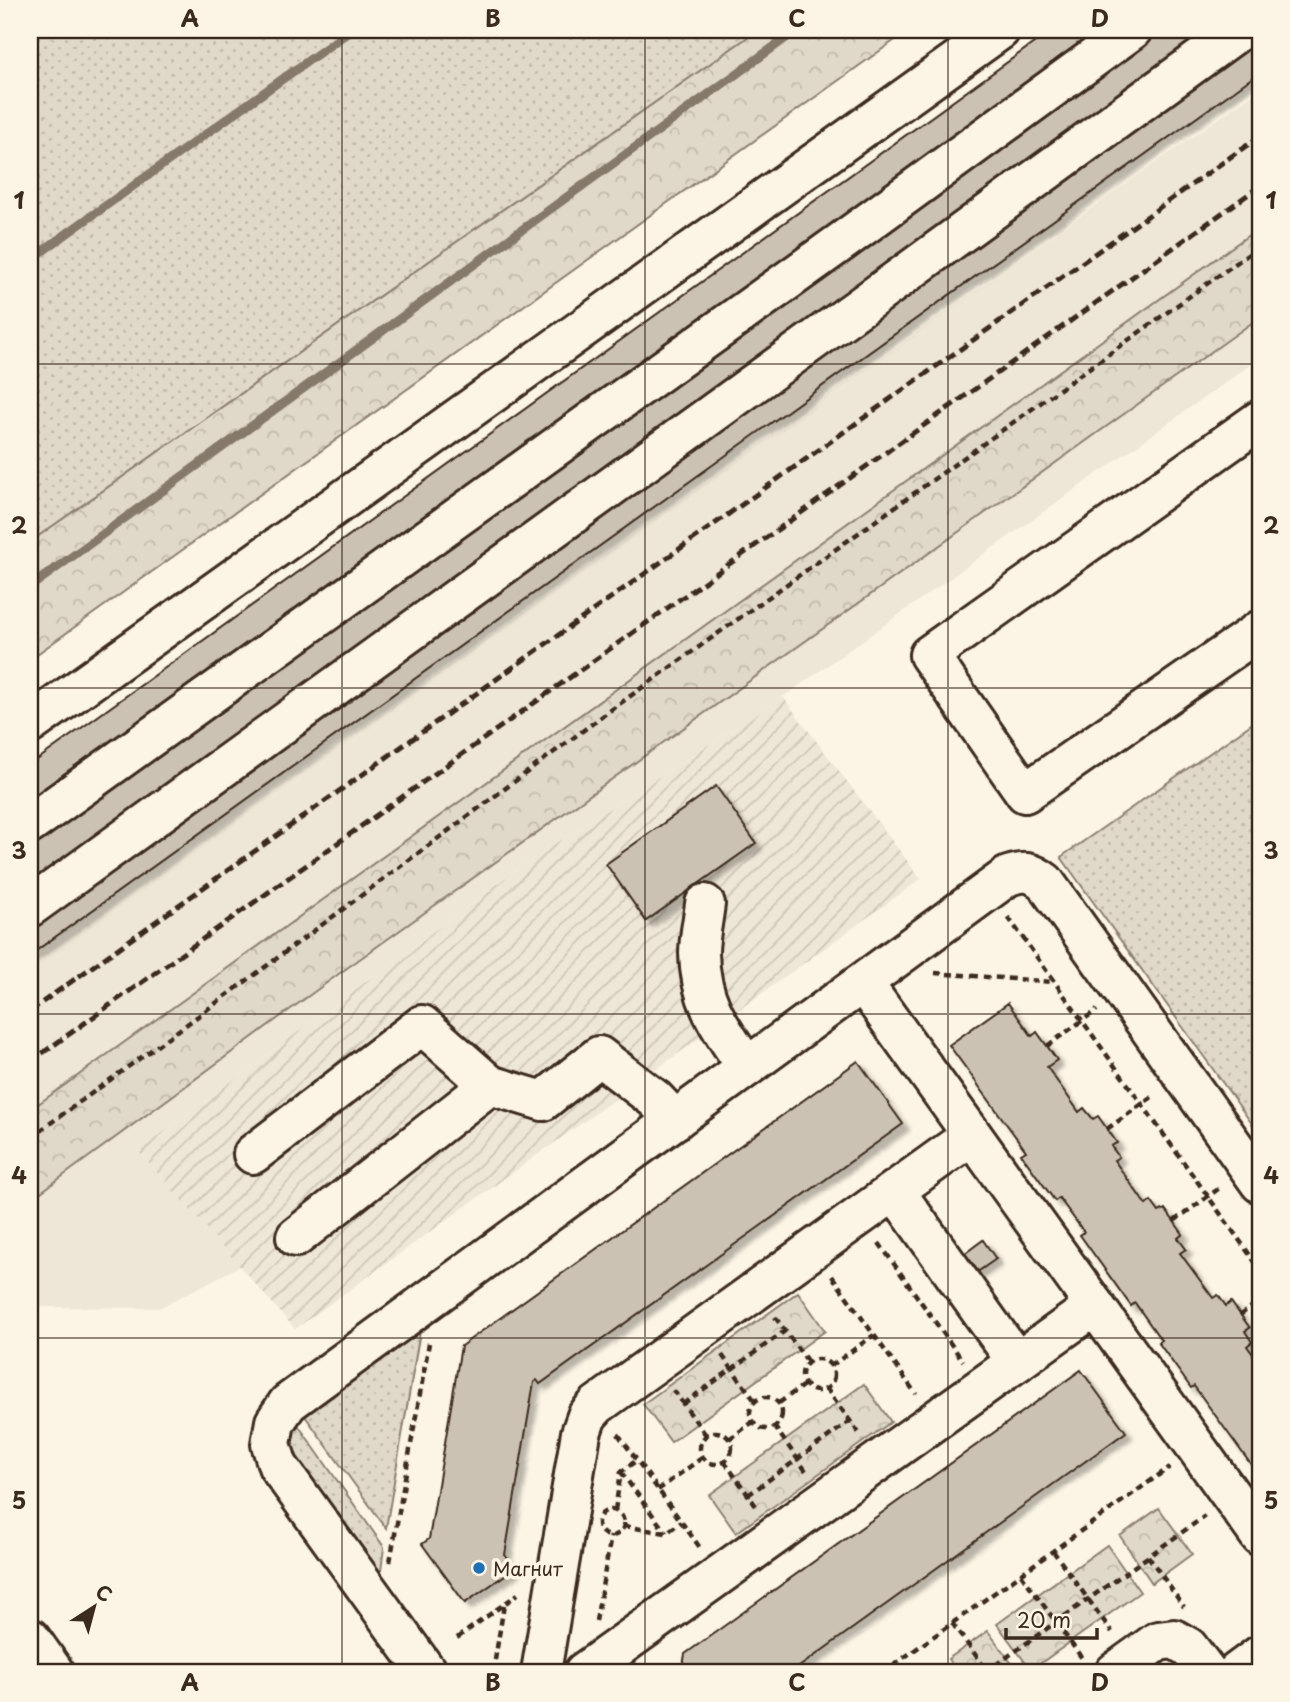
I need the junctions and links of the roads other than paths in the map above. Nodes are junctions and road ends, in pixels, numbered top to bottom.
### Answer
1 (1000, 30) edge
2 (1132, 30) edge
3 (1240, 30) edge
4 (1260, 420) edge
5 (1260, 630) edge
6 (30, 724) edge
7 (30, 824) edge
8 (705, 904) dead end
9 (30, 907) edge
10 (863, 983) junction
11 (747, 1068) junction
12 (489, 1086) junction
13 (675, 1120) junction
14 (972, 1135) junction
15 (253, 1154) dead end
16 (1255, 1175) edge
17 (895, 1191) junction
18 (296, 1237) dead end
19 (1095, 1306) junction
20 (1017, 1362) junction
21 (1260, 1536) edge
22 (30, 1638) edge
23 (1260, 1655) edge
24 (1111, 1665) edge
25 (586, 1671) edge
26 (54, 1672) edge
27 (427, 1672) edge
28 (541, 1672) edge
29 (1206, 1672) edge
30 (1237, 1672) edge

1 - 6 street
2 - 7 street
3 - 9 street
4 - 5 street
8 - 11 street
10 - 11 street
10 - 14 street
10 - 16 street
11 - 13 street
12 - 13 street
12 - 15 street
12 - 18 street
13 - 27 street
14 - 17 street
14 - 19 street
17 - 20 street
17 - 28 street
19 - 20 street
19 - 21 street
20 - 25 street
22 - 26 street
23 - 30 street
24 - 29 street

